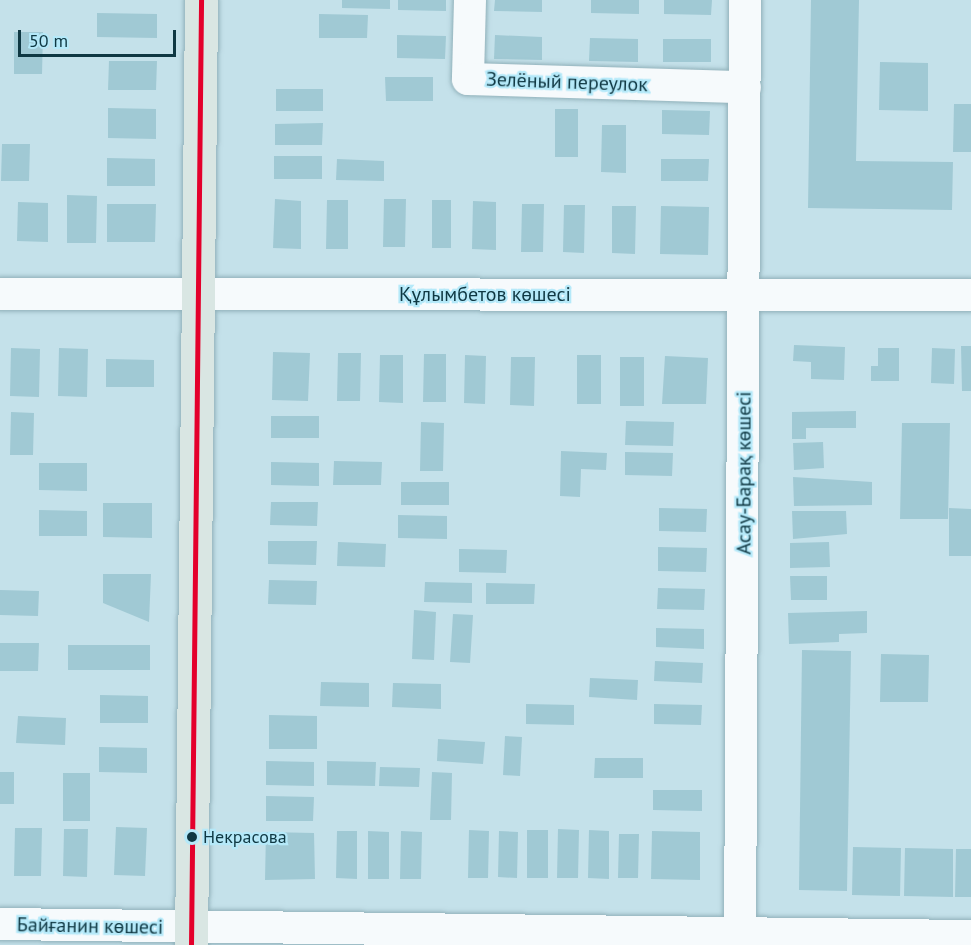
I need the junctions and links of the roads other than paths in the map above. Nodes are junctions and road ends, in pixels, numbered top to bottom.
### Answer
1 (201, 0) edge
2 (470, 0) edge
3 (745, 0) edge
4 (745, 87) junction
5 (198, 293) junction
6 (0, 294) edge
7 (745, 295) junction
8 (971, 295) edge
9 (0, 924) edge
10 (191, 936) edge
11 (971, 936) edge
12 (740, 940) edge

1 - 5 main road
2 - 4 street, Зелёный переулок
3 - 4 street, Асау-Барақ көшесі
4 - 7 street, Асау-Барақ көшесі
5 - 6 street, Құлымбетов көшесі
5 - 7 street, Құлымбетов көшесі
5 - 10 main road
7 - 8 street, Құлымбетов көшесі
7 - 12 street, Асау-Барақ көшесі
9 - 10 street, Байғанин көшесі
10 - 12 street, Байғанин көшесі
11 - 12 street, Байғанин көшесі

